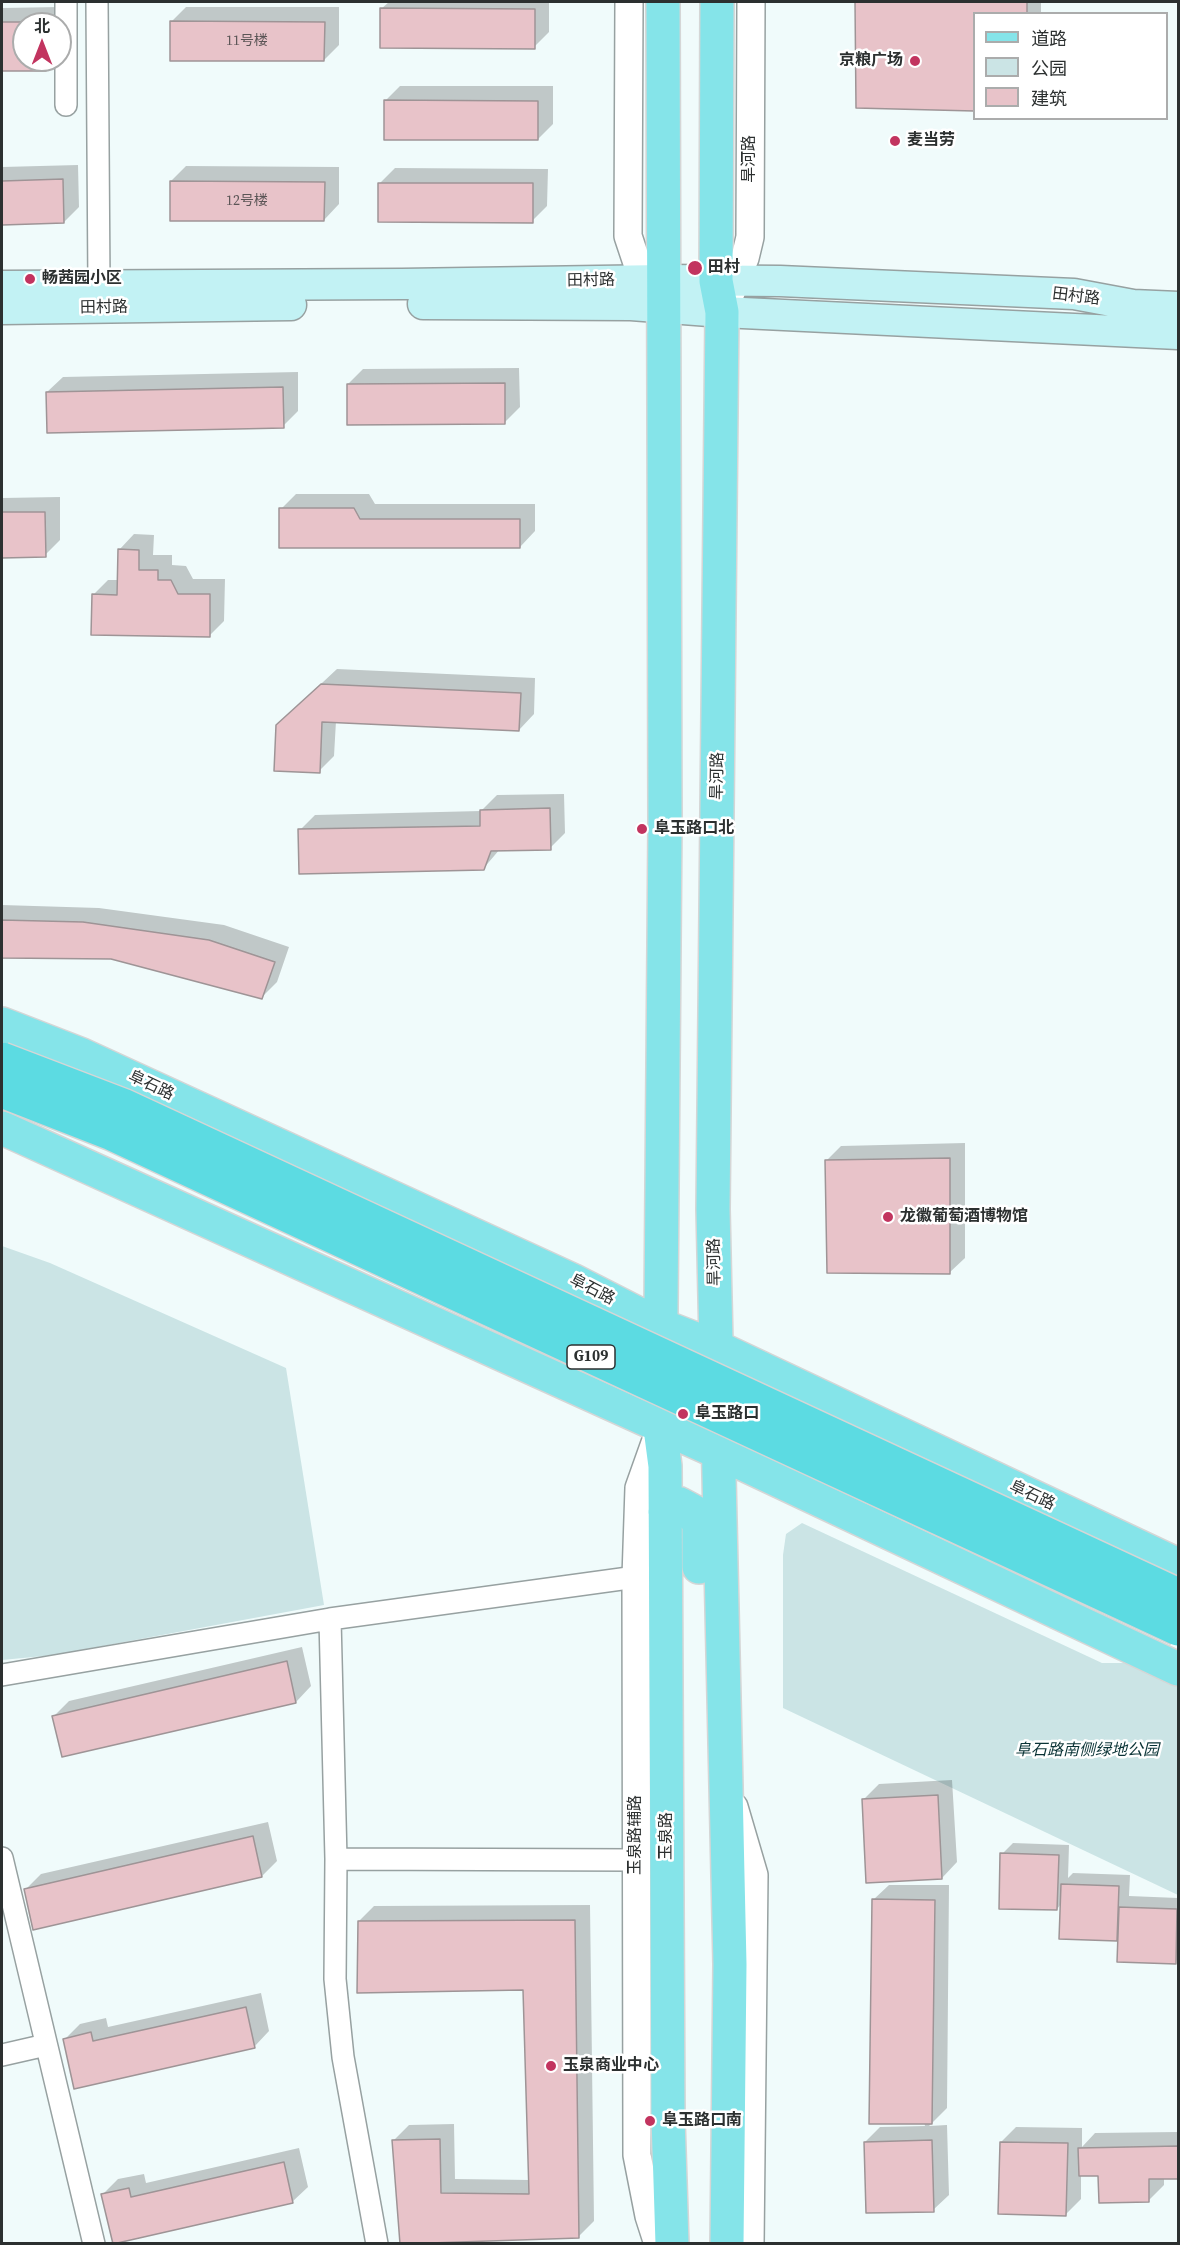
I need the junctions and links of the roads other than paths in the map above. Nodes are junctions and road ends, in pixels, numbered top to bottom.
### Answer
1 (66, 2) edge
2 (97, 2) edge
3 (629, 2) edge
4 (663, 2) edge
5 (751, 2) edge
6 (717, 3) edge
7 (66, 105) dead end
8 (2, 286) edge
9 (99, 286) junction
10 (657, 289) junction
11 (725, 291) junction
12 (1179, 307) edge
13 (2, 309) edge
14 (1179, 334) edge
15 (2, 1024) edge
16 (2, 1059) edge
17 (2, 1091) edge
18 (2, 1128) edge
19 (662, 1326) junction
20 (717, 1347) junction
21 (660, 1428) junction
22 (720, 1453) junction
23 (665, 1512) junction
24 (1179, 1565) edge
25 (636, 1577) junction
26 (1179, 1595) edge
27 (330, 1619) junction
28 (1179, 1629) edge
29 (1179, 1669) edge
30 (2, 1675) edge
31 (724, 1721) junction
32 (724, 1776) junction
33 (2, 1858) edge
34 (336, 1859) junction
35 (636, 1860) junction
36 (668, 1942) junction
37 (46, 2045) junction
38 (2, 2055) edge
39 (94, 2244) edge
40 (377, 2244) edge
41 (658, 2244) edge
42 (672, 2244) edge
43 (727, 2244) edge
44 (750, 2244) edge

1 - 7 street
2 - 9 street
3 - 10 street
4 - 10 main road
5 - 11 street, 旱河路
6 - 11 main road, 旱河路
8 - 9 main road, 田村路
9 - 10 main road, 田村路
10 - 11 main road, 田村路
10 - 13 main road, 田村路
10 - 19 main road
11 - 12 main road, 田村路
11 - 14 main road, 田村路
11 - 20 main road, 旱河路
15 - 19 main road, 阜石路
16 - 26 highway, 阜石路 / G109, bridge
17 - 28 highway, G109, bridge
18 - 21 main road
19 - 20 main road, 阜石路
19 - 21 main road, 玉泉路
20 - 22 main road, 旱河路
20 - 24 main road, 阜石路
21 - 22 main road
21 - 23 main road, 玉泉路
21 - 25 street, 玉泉路辅路
22 - 29 main road
22 - 31 main road
23 - 31 main road
23 - 36 main road, 玉泉路
25 - 27 street
25 - 35 street, 玉泉路辅路
27 - 30 street
27 - 34 street
31 - 32 main road
32 - 43 main road
32 - 44 street
33 - 37 street
34 - 35 street
34 - 40 street
35 - 36 street
35 - 41 street, 玉泉路辅路
36 - 42 main road, 玉泉路
37 - 38 street
37 - 39 street

